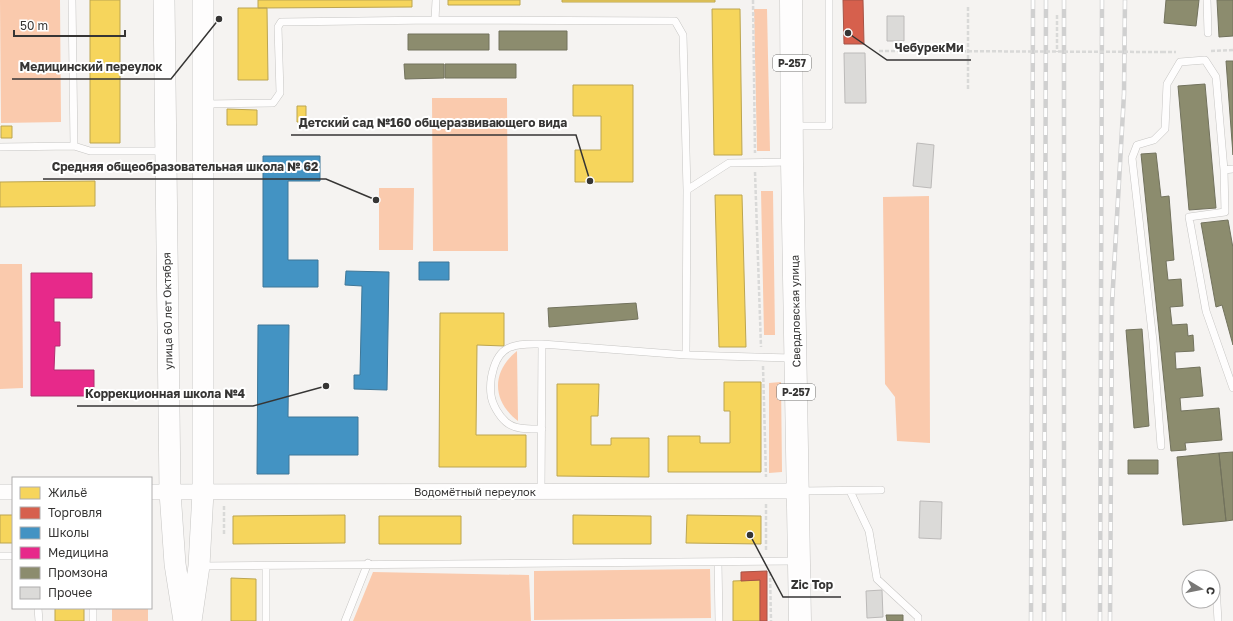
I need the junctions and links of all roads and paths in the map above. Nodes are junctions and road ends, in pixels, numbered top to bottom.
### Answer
1 (72, 0) edge
2 (164, 0) edge
3 (203, 0) edge
4 (436, 0) edge
5 (753, 0) edge
6 (791, 0) edge
7 (829, 0) edge
8 (1207, 0) edge
9 (968, 7) dead end
10 (1057, 15) dead end
11 (435, 20) junction
12 (1208, 34) dead end
13 (1233, 50) edge
14 (879, 51) dead end
15 (968, 51) junction
16 (1216, 51) dead end
17 (1057, 52) junction
18 (1162, 52) dead end
19 (968, 89) dead end
20 (203, 104) junction
21 (792, 126) junction
22 (74, 146) junction
23 (0, 147) edge
24 (165, 151) junction
25 (792, 162) junction
26 (755, 163) junction
27 (1233, 169) edge
28 (1224, 170) junction
29 (687, 190) junction
30 (542, 344) junction
31 (686, 355) junction
32 (762, 357) junction
33 (795, 358) junction
34 (1233, 388) edge
35 (542, 429) junction
36 (1161, 446) dead end
37 (766, 490) junction
38 (798, 490) junction
39 (881, 490) dead end
40 (541, 491) junction
41 (0, 492) edge
42 (12, 492) edge
43 (160, 492) edge
44 (203, 492) junction
45 (850, 492) junction
46 (0, 556) edge
47 (12, 556) edge
48 (768, 561) junction
49 (799, 561) junction
50 (718, 562) junction
51 (368, 563) junction
52 (199, 566) junction
53 (266, 566) junction
54 (38, 609) edge
55 (93, 609) edge
56 (1217, 609) edge
57 (39, 621) edge
58 (93, 621) edge
59 (184, 621) edge
60 (191, 621) edge
61 (266, 621) edge
62 (345, 621) edge
63 (719, 621) edge
64 (771, 621) edge
65 (800, 621) edge
66 (918, 621) edge
67 (1218, 621) edge

1 - 22 lane
2 - 24 main road, улица 60 лет Октября
3 - 20 main road
4 - 11 lane
5 - 26 path
6 - 21 highway, Свердловская улица / Р-257
7 - 21 lane
8 - 12 lane
9 - 15 path
10 - 17 path
11 - 20 lane
11 - 29 lane
13 - 16 path
14 - 15 path, bridge
15 - 17 path, bridge
15 - 19 path
17 - 18 path, bridge
20 - 44 main road
21 - 25 highway, Свердловская улица / Р-257
22 - 23 lane
22 - 24 lane
24 - 43 main road, улица 60 лет Октября
25 - 26 lane
25 - 33 highway, Свердловская улица / Р-257
26 - 29 lane
26 - 32 path
27 - 28 lane
28 - 34 lane
28 - 36 lane
29 - 31 lane
30 - 31 lane
30 - 35 lane
30 - 35 lane
31 - 32 lane
32 - 33 lane
32 - 37 path
33 - 38 highway, Свердловская улица / Р-257
35 - 40 lane
37 - 38 street, Водомётный переулок
37 - 40 street, Водомётный переулок
37 - 48 path
38 - 45 lane
38 - 49 highway, Свердловская улица / Р-257
39 - 45 lane
40 - 44 street, Водомётный переулок
41 - 42 street
43 - 44 street, Водомётный переулок
43 - 59 main road, улица 60 лет Октября
44 - 52 main road
45 - 66 lane
46 - 47 lane
48 - 49 lane
48 - 50 lane
48 - 64 path
49 - 65 highway, Свердловская улица / Р-257
50 - 51 lane
50 - 63 lane
51 - 53 lane
51 - 62 lane
52 - 53 lane
52 - 60 main road
53 - 61 lane
54 - 57 lane
55 - 58 lane
56 - 67 lane

